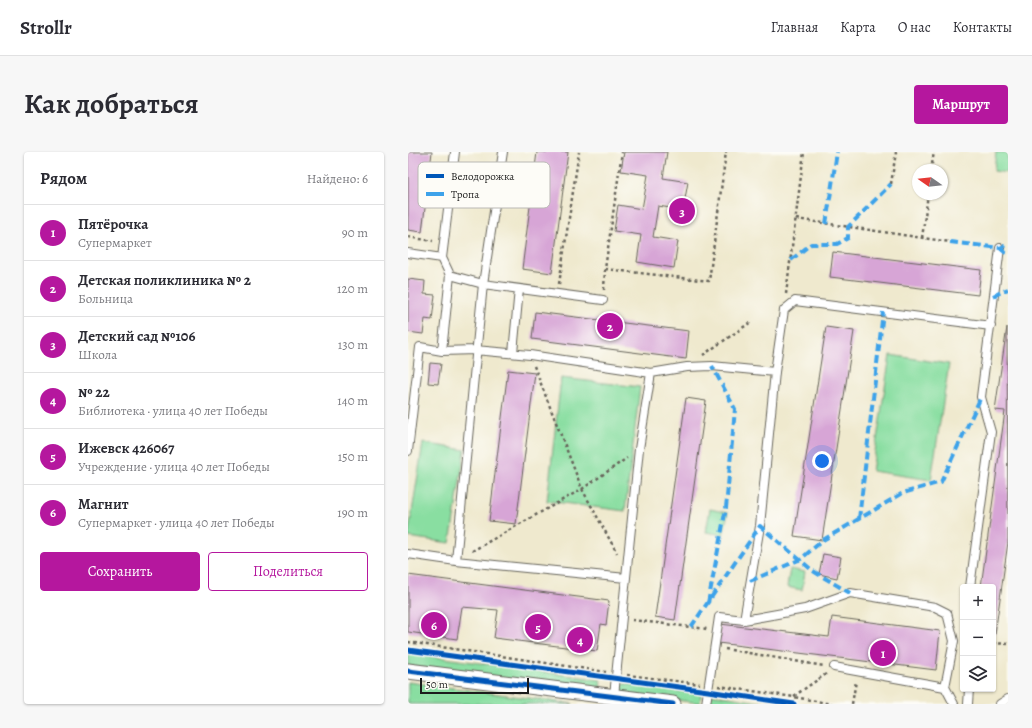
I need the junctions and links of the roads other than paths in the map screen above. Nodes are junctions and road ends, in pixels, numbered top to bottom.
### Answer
1 (455, 152) edge
2 (503, 152) edge
3 (454, 162) edge
4 (501, 162) edge
5 (448, 208) edge
6 (495, 208) edge
7 (1000, 248) dead end
8 (408, 253) edge
9 (442, 258) junction
10 (450, 275) junction
11 (483, 284) junction
12 (519, 289) junction
13 (603, 300) road end
14 (991, 326) junction
15 (442, 350) junction
16 (476, 350) junction
17 (513, 353) junction
18 (775, 372) junction
19 (651, 373) junction
20 (408, 451) edge
21 (408, 554) edge
22 (456, 561) junction
23 (626, 574) junction
24 (970, 584) edge
25 (744, 620) junction
26 (834, 667) road end
27 (408, 671) edge
28 (945, 687) junction
29 (969, 692) edge
30 (614, 696) junction
31 (1008, 699) edge
32 (673, 704) edge
33 (706, 704) edge
34 (954, 704) edge
35 (968, 704) edge
36 (1000, 704) edge

1 - 3 lane
2 - 4 lane
5 - 9 lane
6 - 11 lane
7 - 14 lane
8 - 9 lane
9 - 10 lane
10 - 11 lane
10 - 15 lane
11 - 12 lane
11 - 16 lane
12 - 13 lane
12 - 17 lane
14 - 18 lane
14 - 24 lane
15 - 16 lane
15 - 20 lane
16 - 17 lane
16 - 22 lane
17 - 19 lane
18 - 19 lane
18 - 25 lane
19 - 23 lane
21 - 22 lane
22 - 23 lane
23 - 30 lane
25 - 28 lane
25 - 33 lane
26 - 28 lane
27 - 30 street
28 - 34 lane
29 - 35 lane
30 - 32 street
31 - 36 lane

